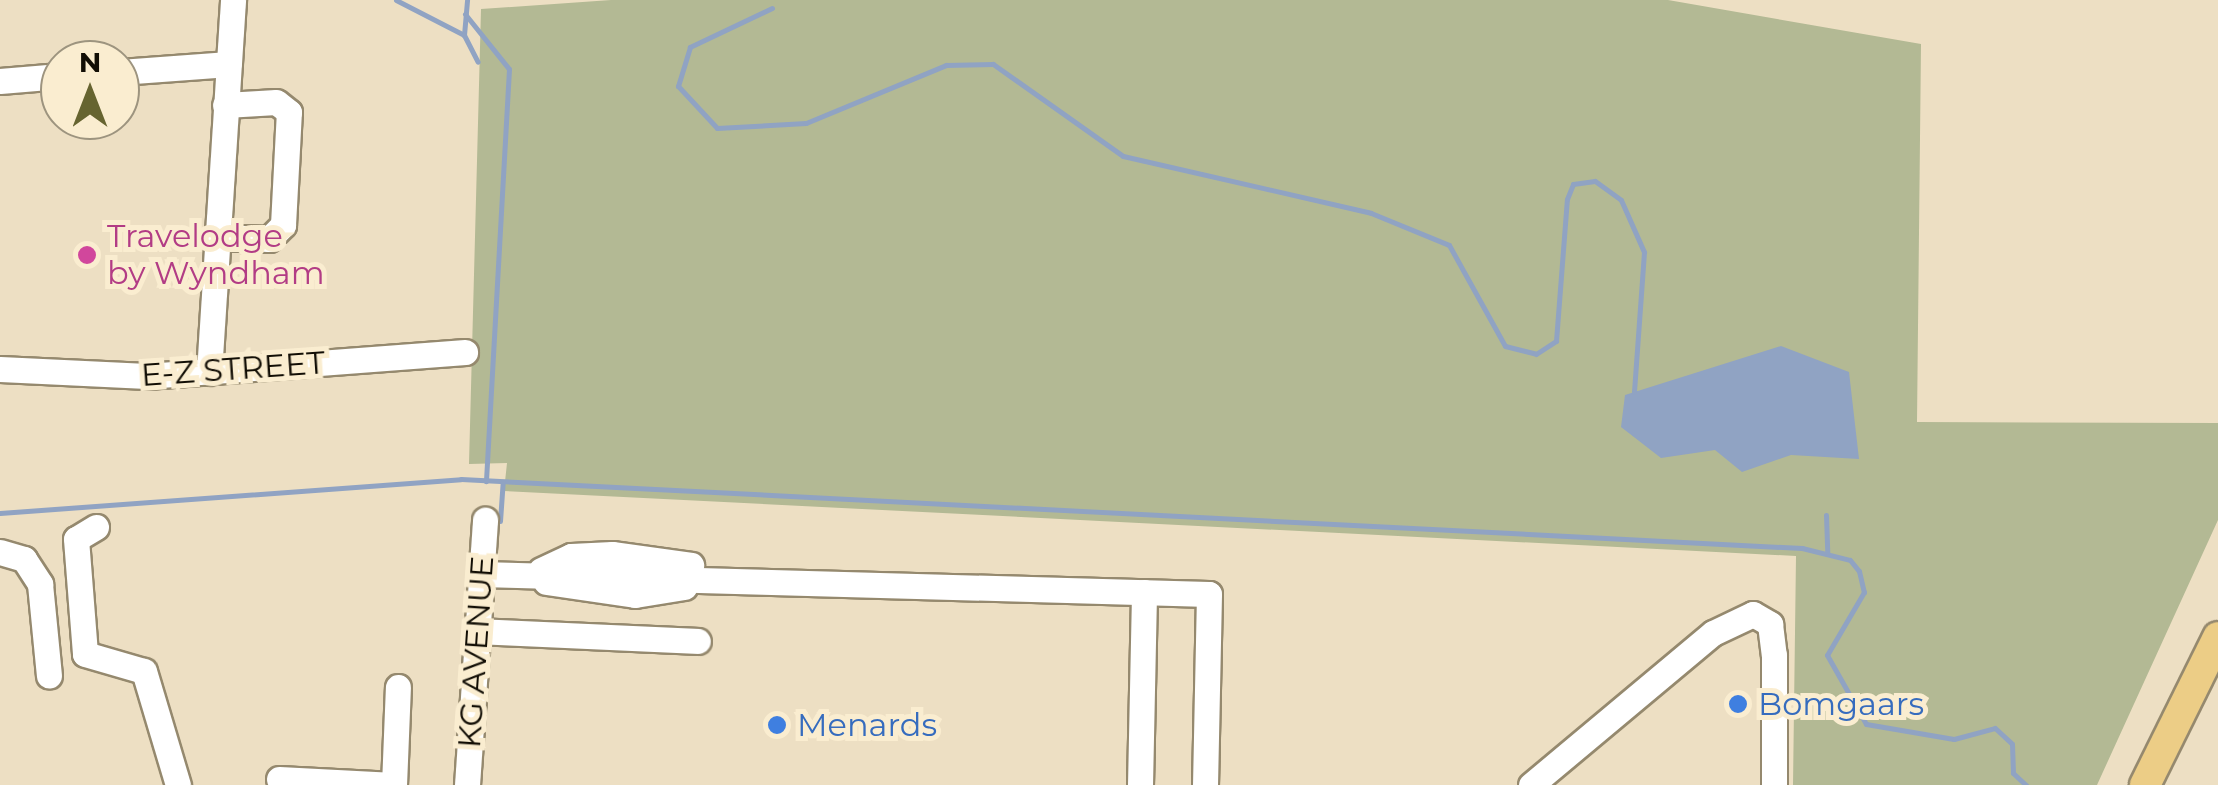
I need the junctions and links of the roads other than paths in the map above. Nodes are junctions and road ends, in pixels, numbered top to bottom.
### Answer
1 (233, 0) edge
2 (229, 64) junction
3 (140, 71) edge
4 (40, 78) edge
5 (0, 81) edge
6 (225, 105) junction
7 (215, 238) junction
8 (465, 352) dead end
9 (0, 369) edge
10 (208, 372) junction
11 (485, 520) dead end
12 (96, 527) dead end
13 (0, 552) edge
14 (481, 574) junction
15 (527, 576) junction
16 (742, 577) junction
17 (1144, 592) junction
18 (477, 631) junction
19 (2218, 637) edge
20 (698, 641) dead end
21 (50, 676) dead end
22 (398, 687) dead end
23 (279, 779) dead end
24 (178, 785) edge
25 (394, 785) edge
26 (466, 785) edge
27 (1140, 785) edge
28 (1205, 785) edge
29 (1531, 785) edge
30 (1774, 785) edge
31 (2145, 785) edge

1 - 2 street
2 - 3 street
2 - 6 street
4 - 5 street
6 - 7 street
6 - 7 street
7 - 10 street
8 - 10 street, E-Z STREET
9 - 10 street, E-Z STREET
11 - 14 street, KG AVENUE
12 - 24 street
13 - 21 street
14 - 15 street
14 - 18 street, KG AVENUE
15 - 16 street
15 - 16 street
16 - 17 street
17 - 27 street
17 - 28 street
18 - 20 street
18 - 26 street, KG AVENUE
19 - 31 main road
22 - 25 street
23 - 25 street
29 - 30 street

